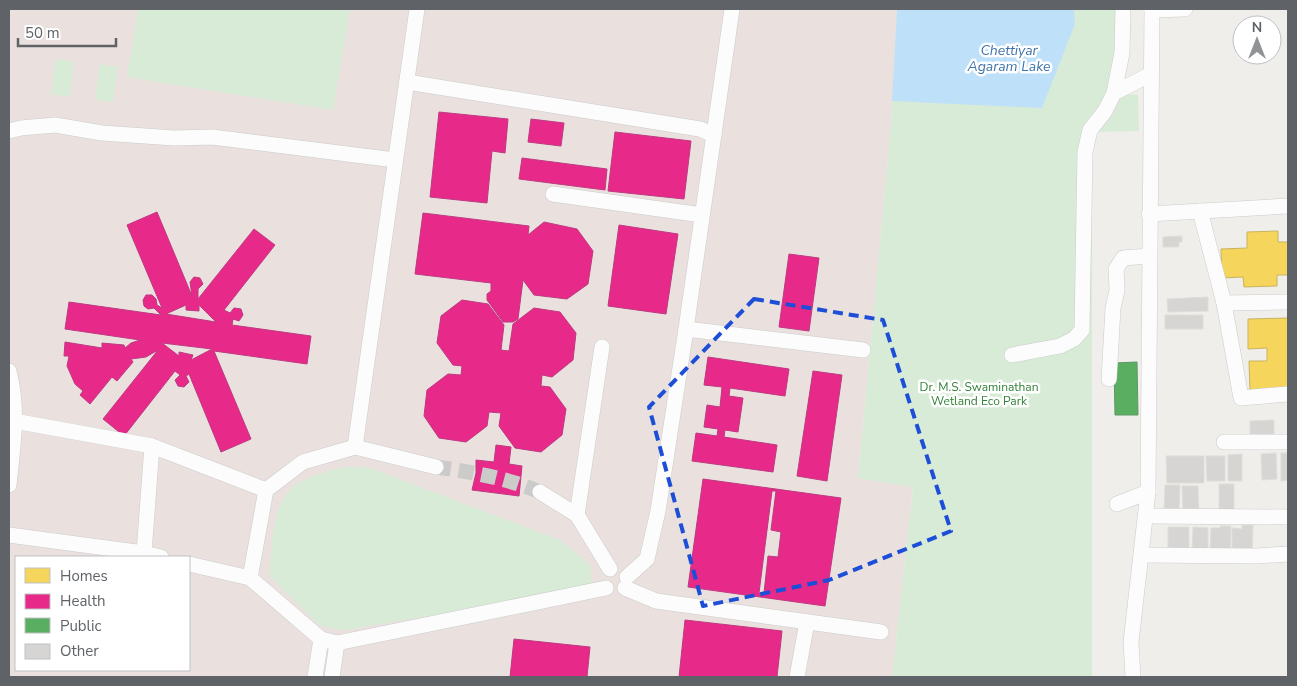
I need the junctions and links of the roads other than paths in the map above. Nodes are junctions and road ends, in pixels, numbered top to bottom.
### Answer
1 (417, 9) edge
2 (732, 9) edge
3 (1123, 9) edge
4 (1185, 9) edge
5 (1152, 10) edge
6 (1151, 74) junction
7 (406, 82) junction
8 (1114, 93) junction
9 (9, 131) edge
10 (714, 135) junction
11 (396, 160) junction
12 (553, 194) dead end
13 (1288, 206) edge
14 (1200, 211) junction
15 (1149, 214) junction
16 (702, 215) junction
17 (1149, 256) junction
18 (1288, 302) edge
19 (1224, 303) junction
20 (686, 329) junction
21 (602, 347) dead end
22 (863, 350) dead end
23 (1012, 355) dead end
24 (9, 371) edge
25 (1109, 378) dead end
26 (1288, 394) edge
27 (12, 420) edge
28 (1224, 442) dead end
29 (1288, 442) edge
30 (152, 446) junction
31 (355, 447) junction
32 (436, 467) tunnel mouth
33 (9, 485) edge
34 (266, 490) junction
35 (540, 492) tunnel mouth
36 (1148, 492) junction
37 (1117, 504) dead end
38 (577, 515) junction
39 (1146, 516) junction
40 (1288, 517) edge
41 (9, 535) edge
42 (144, 553) junction
43 (1288, 554) edge
44 (1141, 555) junction
45 (157, 556) edge
46 (190, 564) edge
47 (610, 569) junction
48 (250, 578) junction
49 (626, 582) junction
50 (606, 588) junction
51 (807, 622) junction
52 (881, 632) dead end
53 (321, 640) junction
54 (337, 643) junction
55 (315, 677) edge
56 (332, 677) edge
57 (797, 677) edge
58 (1133, 677) edge

1 - 7 street
2 - 10 street
3 - 8 street
4 - 5 street
5 - 6 street
6 - 8 street
6 - 15 street
7 - 10 street
7 - 11 street
8 - 23 street
9 - 11 street
10 - 16 street
11 - 31 street
12 - 16 street
13 - 14 street
14 - 15 street
14 - 19 street
15 - 17 street
16 - 20 street
17 - 25 street
17 - 36 street
18 - 19 street
19 - 26 street
20 - 22 street
20 - 49 street
21 - 38 street
24 - 27 street
27 - 30 street
27 - 33 street
28 - 29 street
30 - 34 street
30 - 42 street
31 - 32 street
31 - 34 street
34 - 48 street
35 - 38 street
36 - 37 street
36 - 39 street
38 - 47 street
39 - 40 street
39 - 44 street
41 - 42 street
42 - 45 street
43 - 44 street
44 - 58 street
46 - 48 street
47 - 49 street
47 - 50 street
48 - 53 street
49 - 50 street
49 - 51 street
50 - 54 street
51 - 52 street
51 - 57 street
53 - 54 street
53 - 55 street
54 - 56 street

